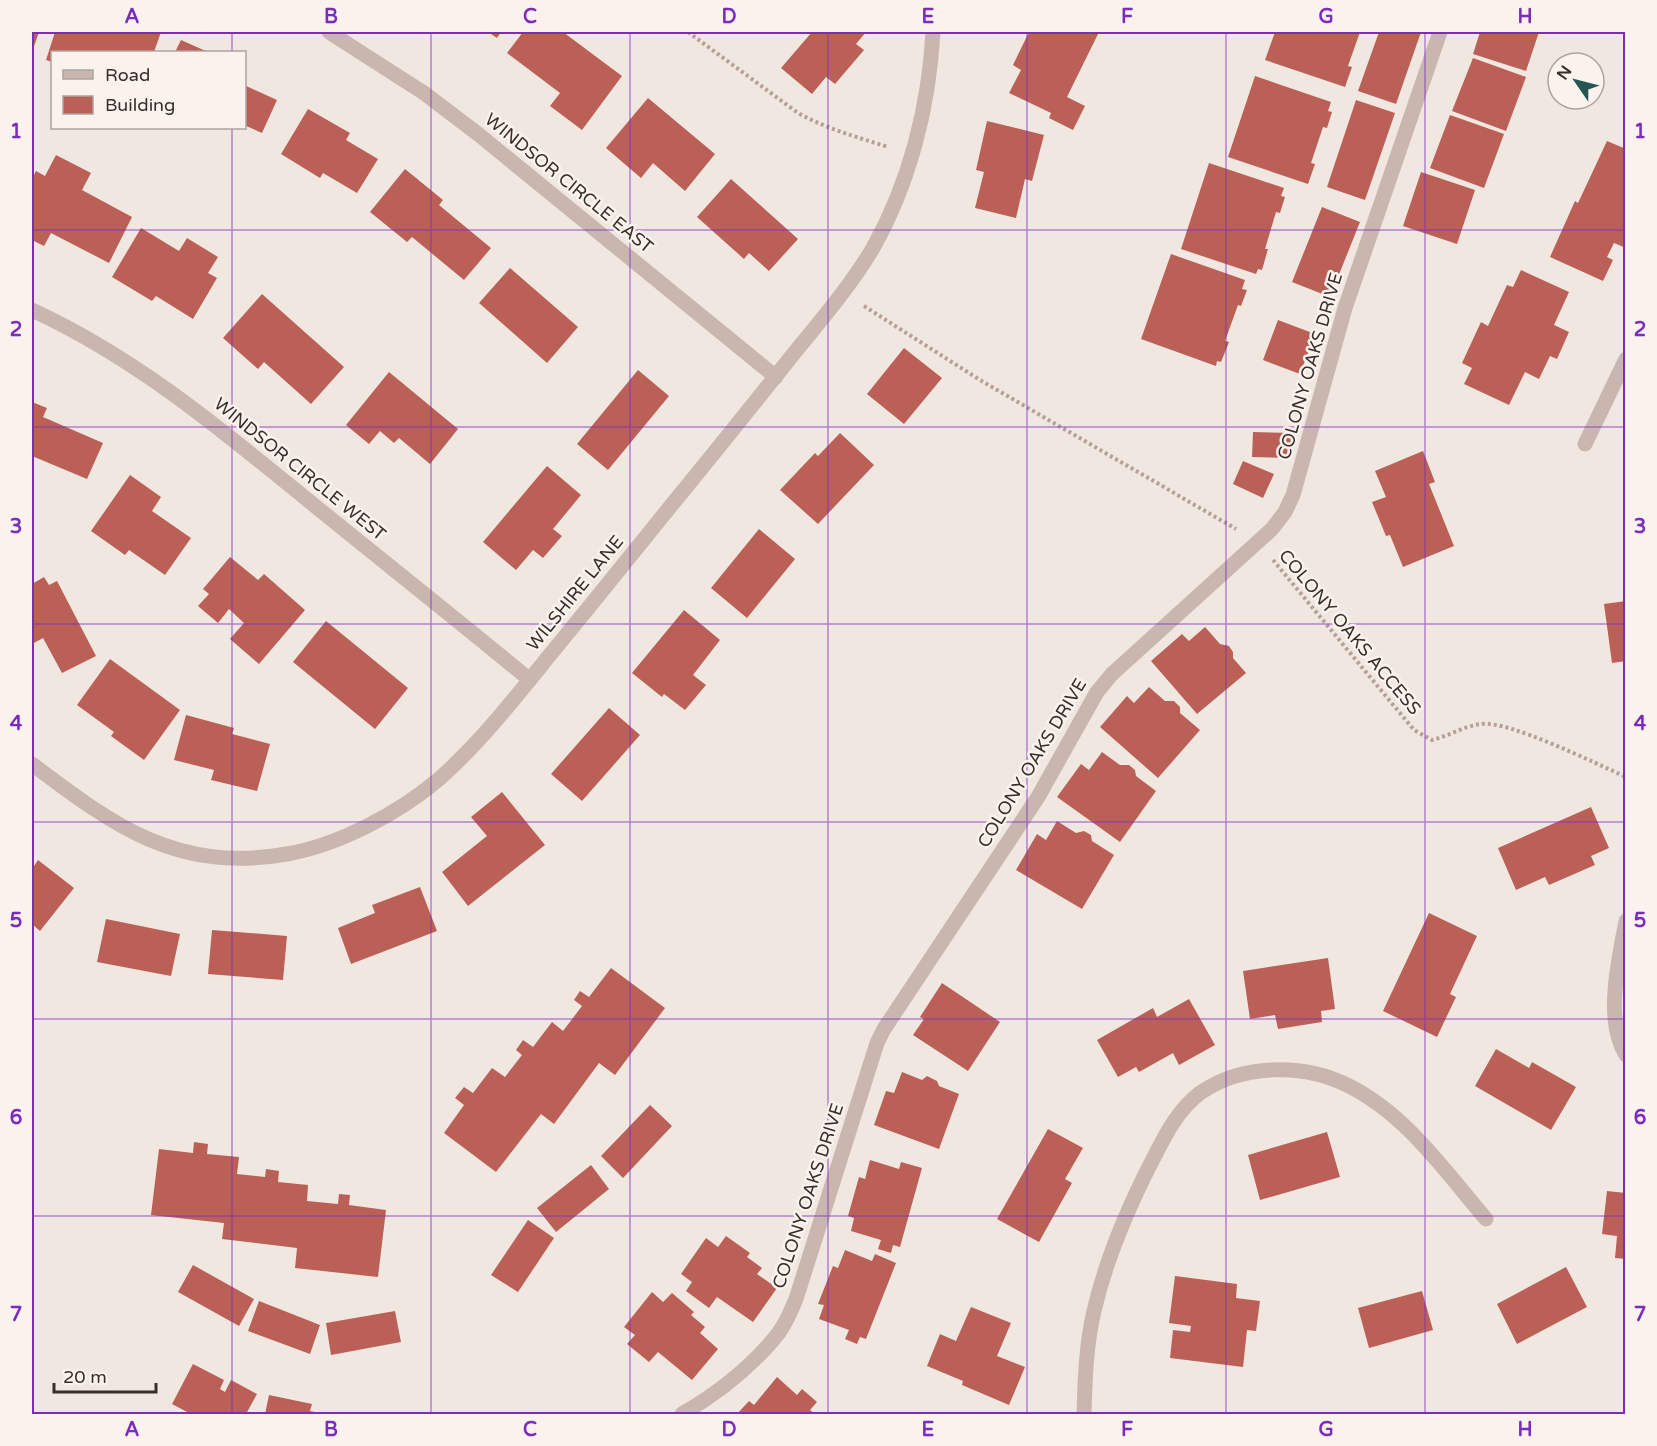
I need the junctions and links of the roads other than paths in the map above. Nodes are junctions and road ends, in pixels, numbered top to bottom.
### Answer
1 (329, 32) edge
2 (933, 32) edge
3 (1440, 32) edge
4 (32, 310) edge
5 (1626, 359) edge
6 (776, 377) junction
7 (1585, 444) dead end
8 (530, 680) junction
9 (32, 764) edge
10 (1626, 921) edge
11 (1626, 1055) edge
12 (1486, 1219) dead end
13 (682, 1414) edge
14 (1084, 1414) edge

1 - 6 street, WINDSOR CIRCLE EAST
2 - 6 street, WILSHIRE LANE
3 - 13 street, COLONY OAKS DRIVE
4 - 8 street, WINDSOR CIRCLE WEST
5 - 7 street
6 - 8 street, WILSHIRE LANE
8 - 9 street, WILSHIRE LANE
10 - 11 street
12 - 14 street

